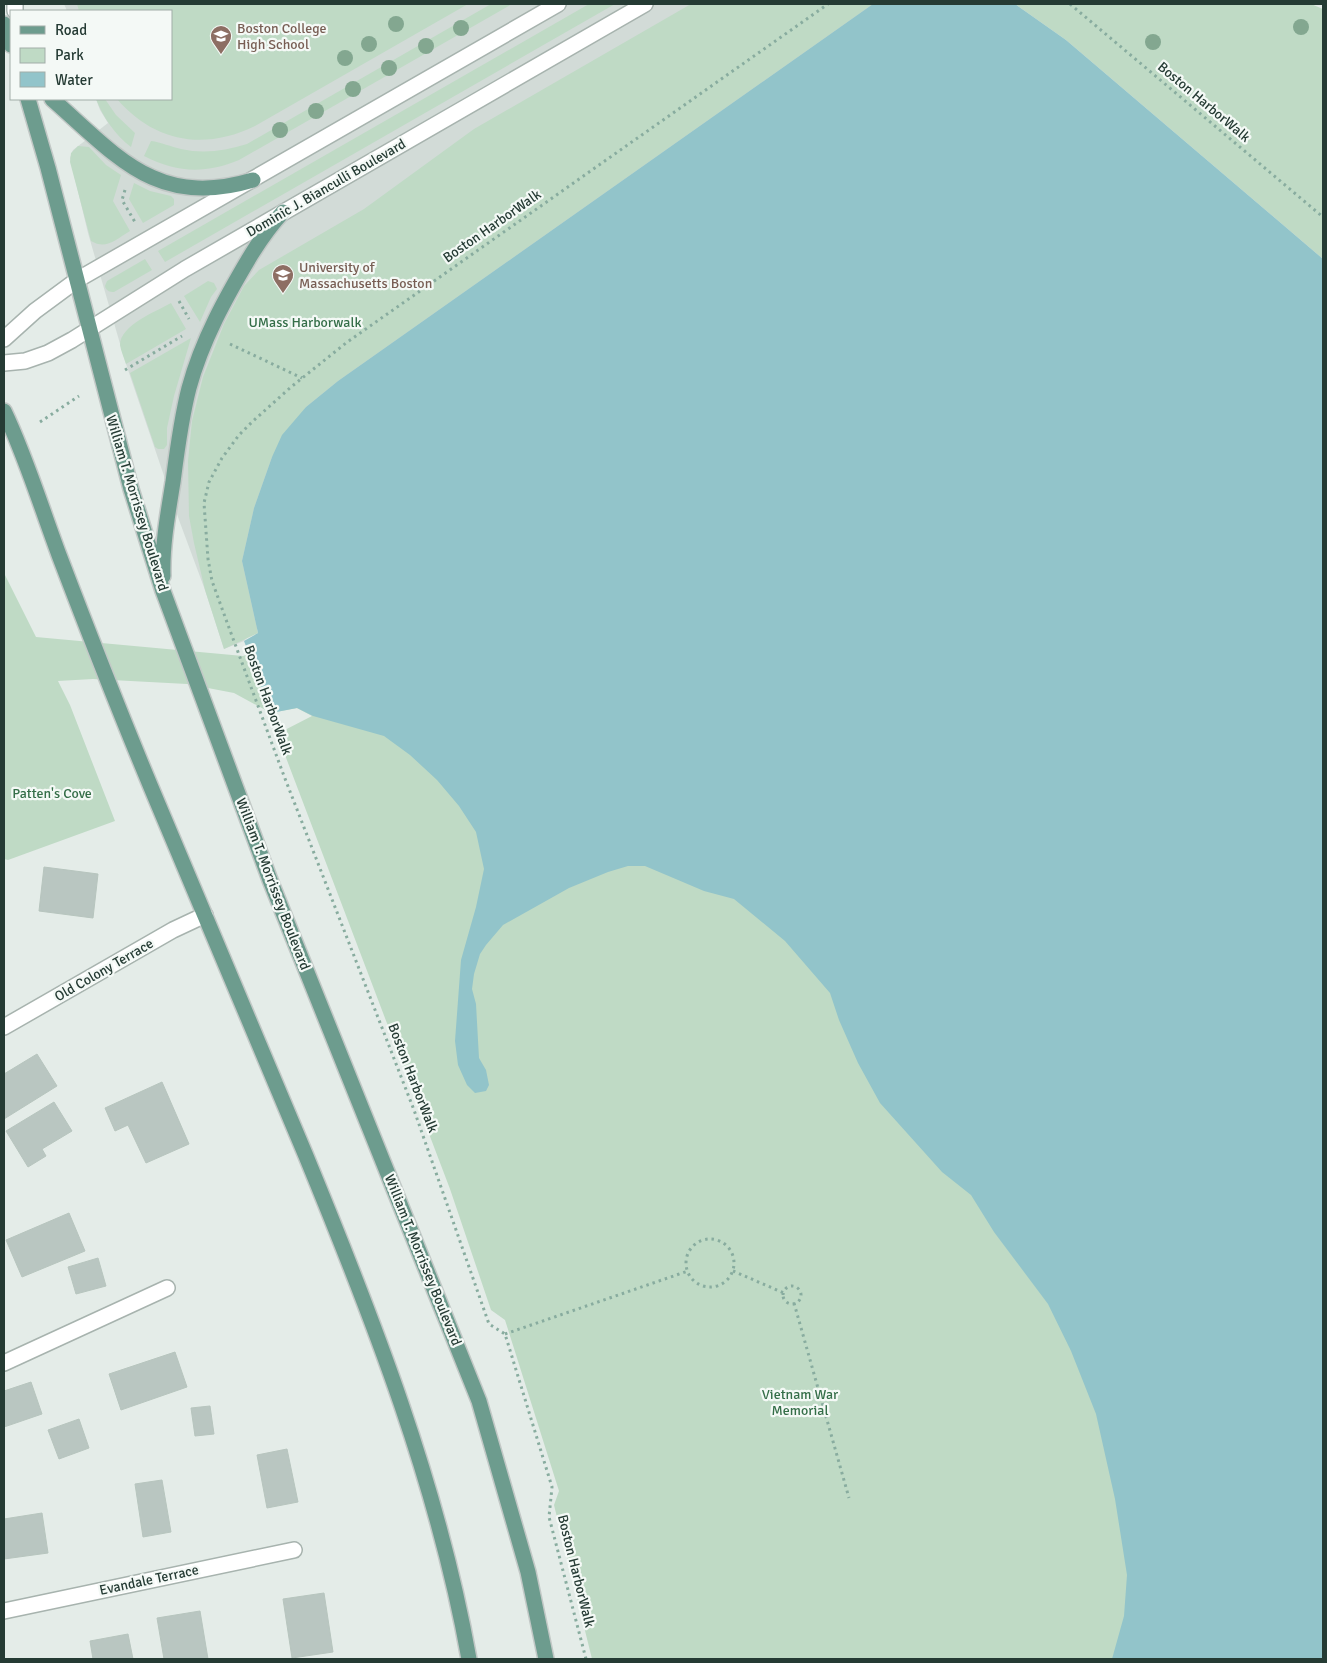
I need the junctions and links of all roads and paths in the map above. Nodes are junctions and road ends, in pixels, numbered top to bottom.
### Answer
1 (558, 4) edge
2 (646, 4) edge
3 (828, 4) edge
4 (1070, 4) edge
5 (4, 24) edge
6 (10, 43) edge
7 (28, 100) edge
8 (53, 100) edge
9 (253, 180) junction
10 (127, 186) dead end
11 (283, 212) junction
12 (1323, 217) edge
13 (137, 226) dead end
14 (77, 280) junction
15 (179, 300) dead end
16 (191, 321) dead end
17 (90, 330) junction
18 (187, 333) dead end
19 (4, 339) edge
20 (222, 340) dead end
21 (4, 363) edge
22 (125, 370) dead end
23 (302, 378) junction
24 (79, 396) dead end
25 (4, 411) edge
26 (40, 422) dead end
27 (163, 591) junction
28 (205, 915) junction
29 (4, 1027) edge
30 (688, 1271) junction
31 (733, 1271) junction
32 (167, 1288) dead end
33 (784, 1293) junction
34 (794, 1303) junction
35 (505, 1334) junction
36 (4, 1364) edge
37 (849, 1498) dead end
38 (294, 1550) dead end
39 (4, 1611) edge
40 (469, 1659) edge
41 (546, 1659) edge
42 (586, 1659) edge

1 - 9 street
2 - 11 street, Dominic J. Bianculli Boulevard
3 - 23 path, Boston HarborWalk
4 - 12 path, Boston HarborWalk
5 - 6 main road
7 - 14 main road, William T. Morrissey Boulevard
8 - 9 main road
9 - 14 street
10 - 13 path
11 - 17 street, Dominic J. Bianculli Boulevard
11 - 27 main road
14 - 17 main road, William T. Morrissey Boulevard
14 - 19 street
15 - 16 path
17 - 21 street, Dominic J. Bianculli Boulevard
17 - 27 main road, William T. Morrissey Boulevard
18 - 22 path
20 - 23 path
23 - 35 path, Boston HarborWalk
24 - 26 path
25 - 28 main road
27 - 41 main road, William T. Morrissey Boulevard
28 - 29 street, Old Colony Terrace
28 - 40 main road
30 - 31 path
30 - 31 path
30 - 35 path
31 - 33 path
32 - 36 street
33 - 34 path
33 - 34 path
34 - 37 path
35 - 42 path, Boston HarborWalk
38 - 39 street, Evandale Terrace

